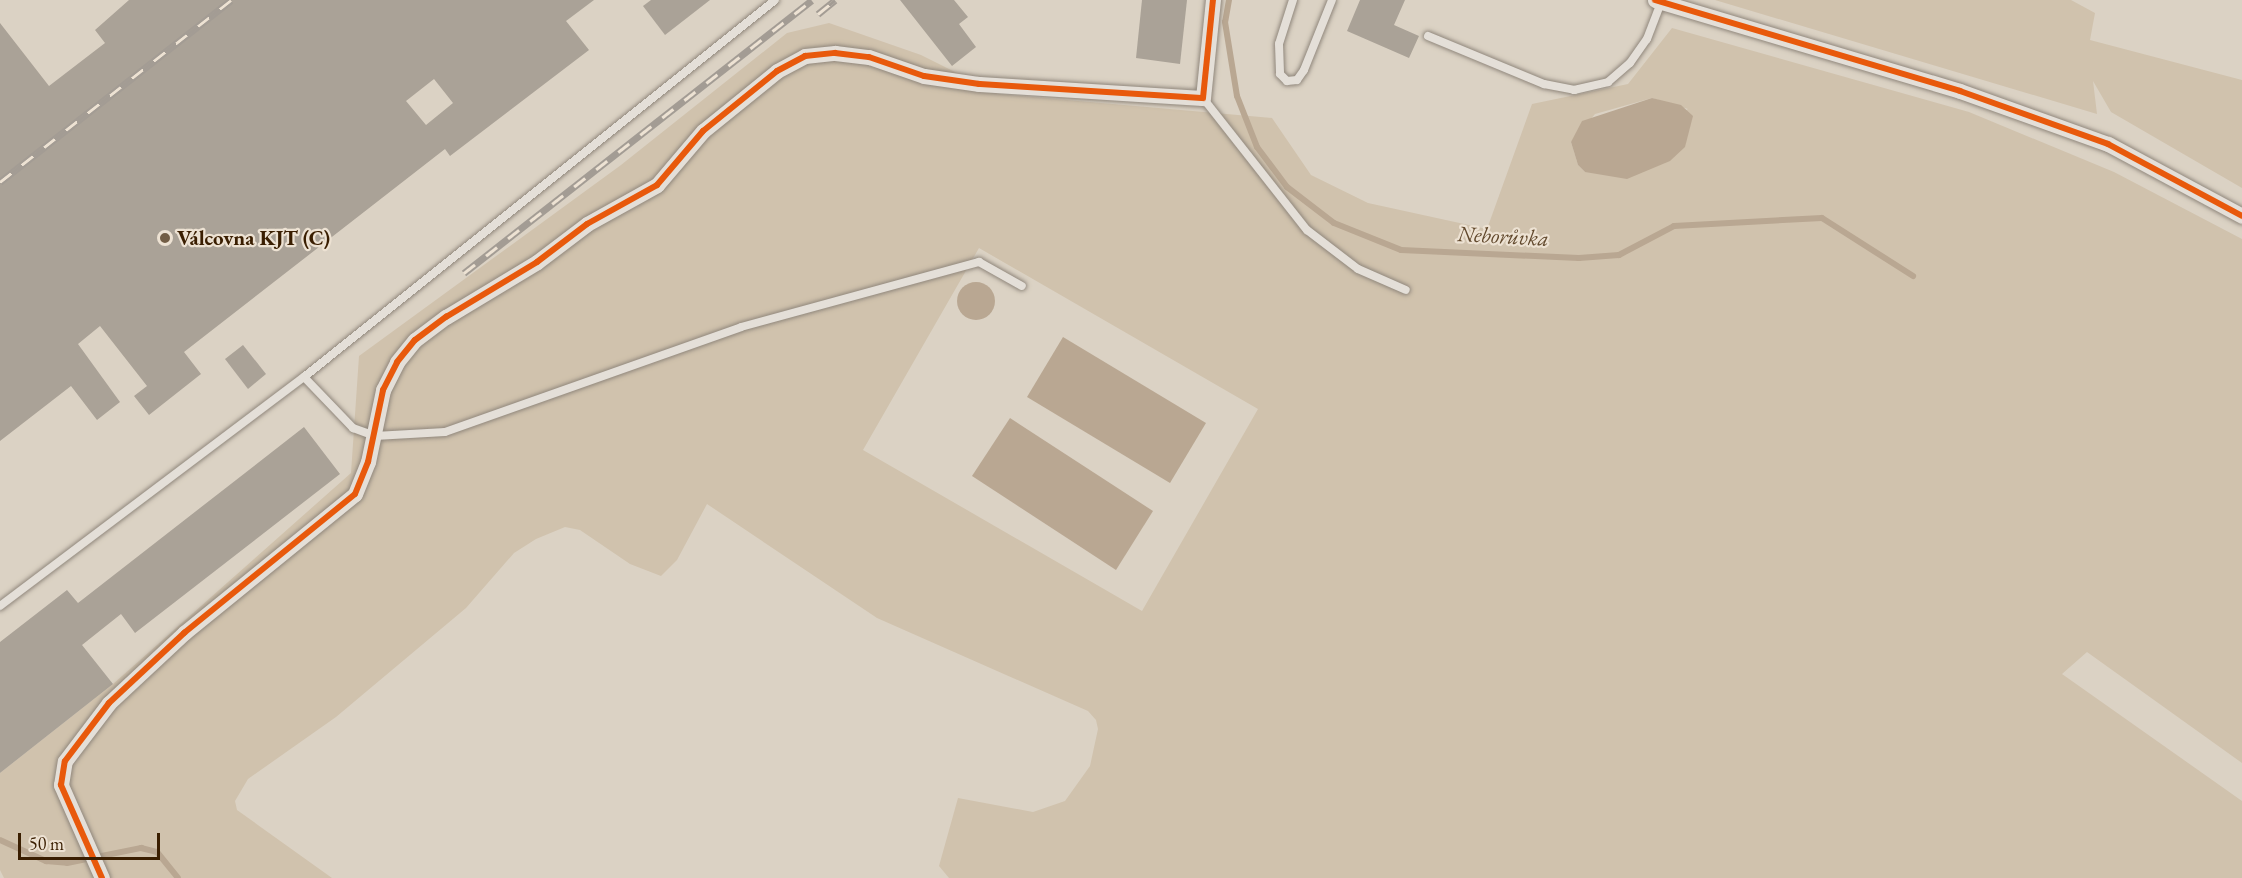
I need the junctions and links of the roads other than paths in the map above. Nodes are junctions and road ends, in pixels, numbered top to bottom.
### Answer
1 (775, 0) edge
2 (1213, 0) edge
3 (1293, 0) edge
4 (1332, 0) edge
5 (1658, 1) edge
6 (1428, 36) dead end
7 (1203, 98) junction
8 (2242, 216) edge
9 (1022, 286) dead end
10 (1406, 290) dead end
11 (304, 377) junction
12 (375, 436) junction
13 (0, 606) edge
14 (102, 878) edge

1 - 11 lane
2 - 7 street
3 - 4 lane
5 - 6 lane
5 - 8 street
7 - 10 lane
7 - 12 street
9 - 12 lane
11 - 12 lane
11 - 13 lane
12 - 14 street

